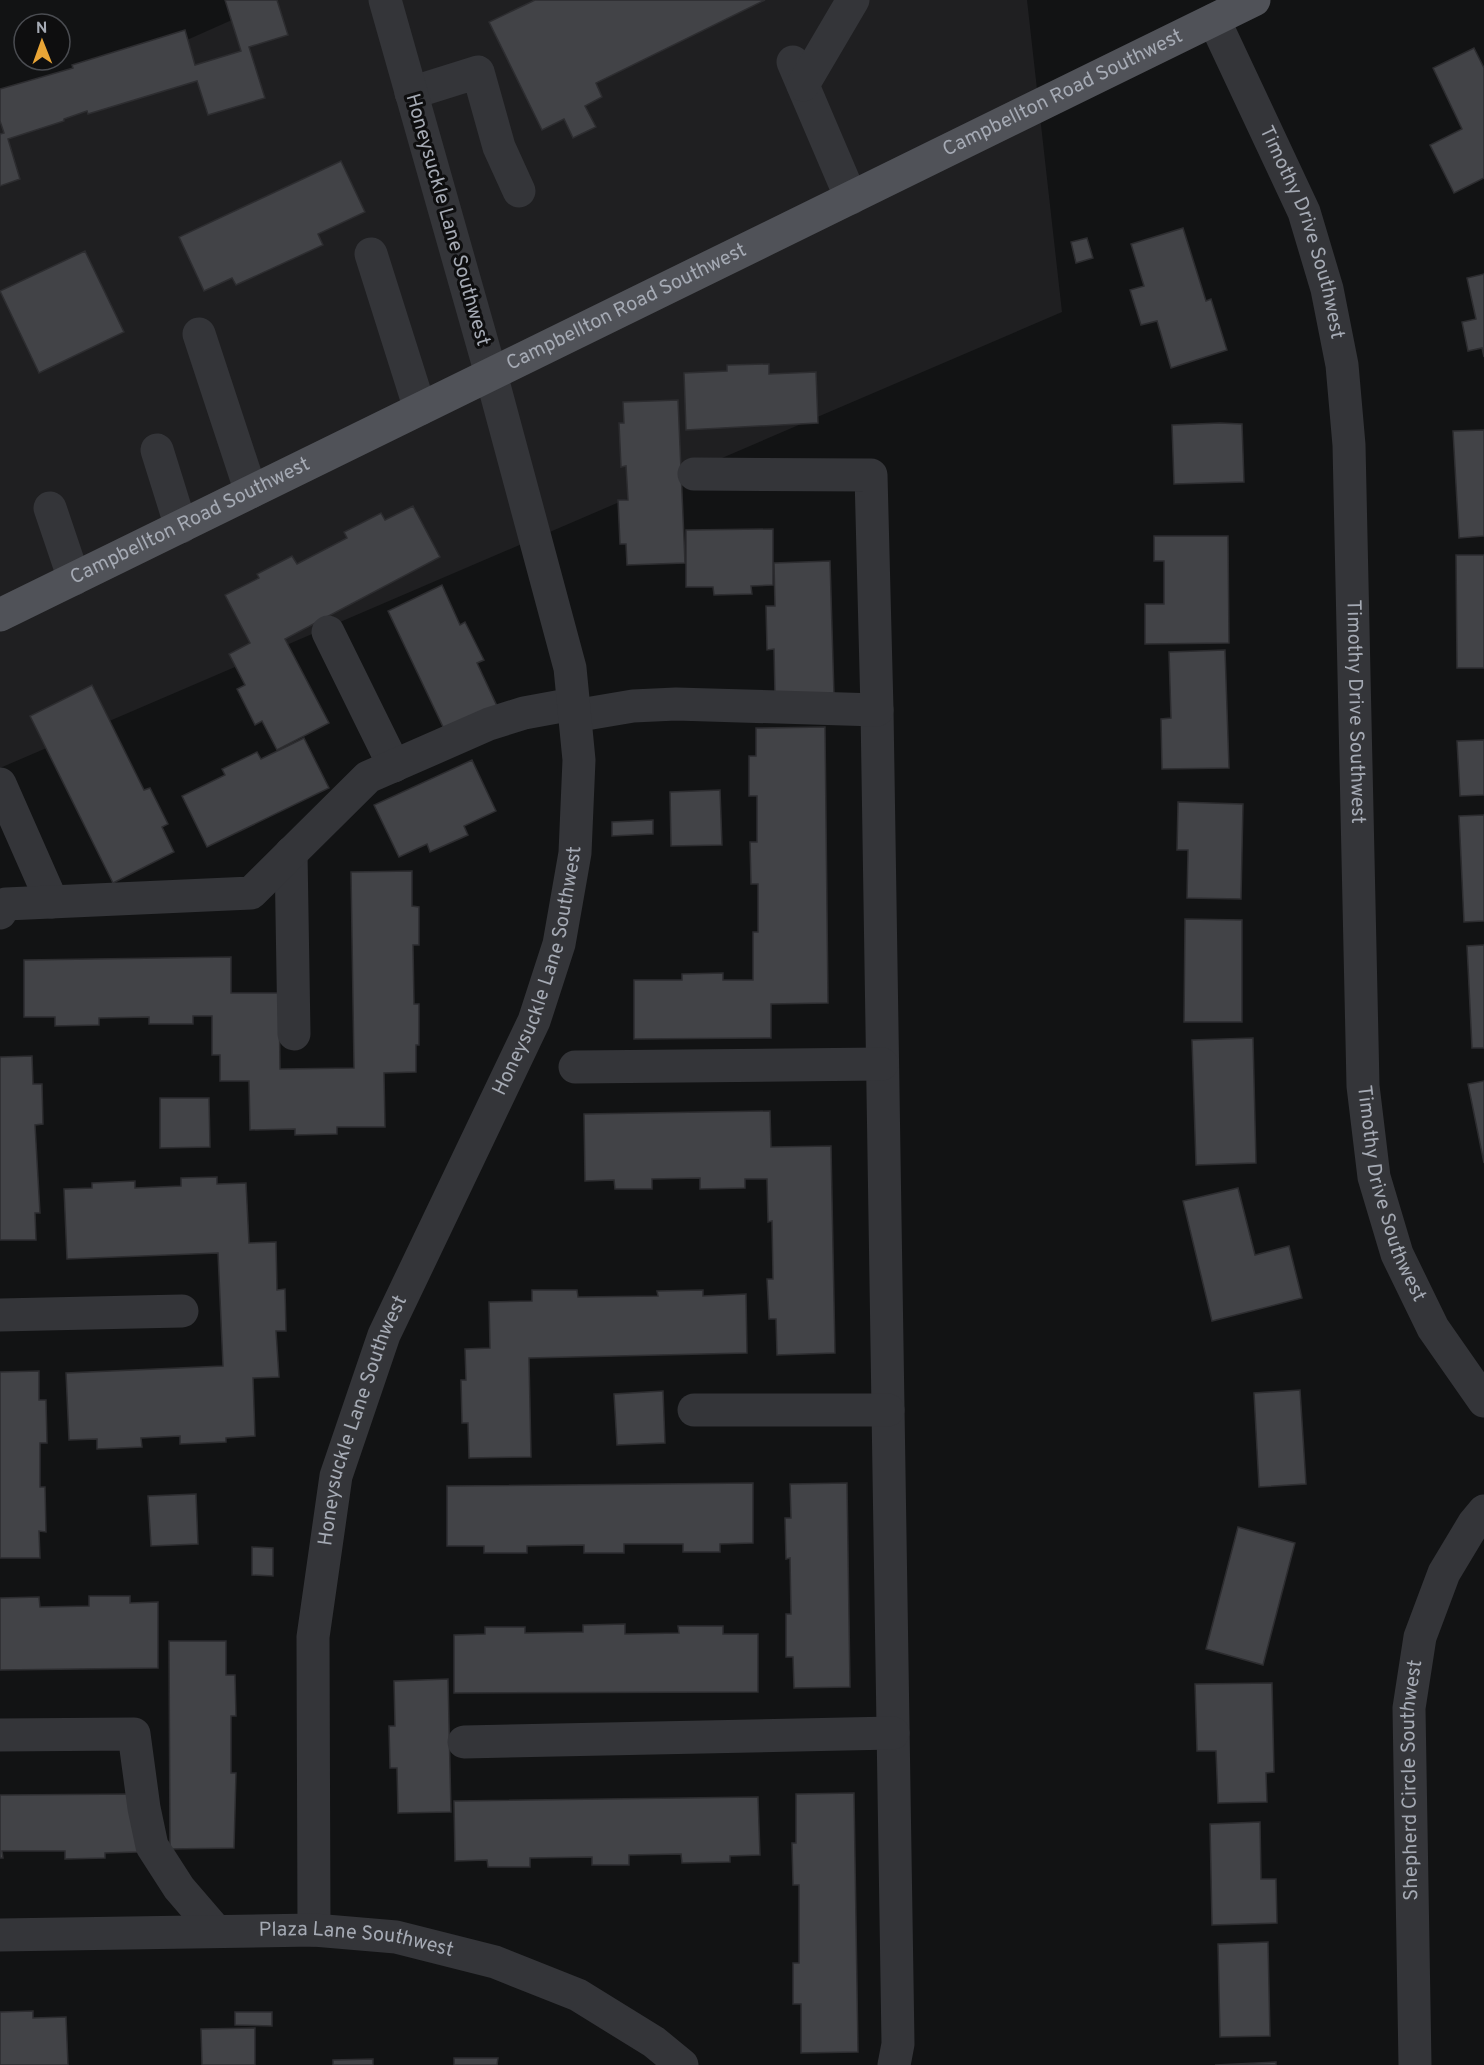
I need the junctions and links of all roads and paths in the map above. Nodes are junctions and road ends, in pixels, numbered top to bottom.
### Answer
1 (385, 0) edge
2 (853, 0) edge
3 (1254, 0) edge
4 (1214, 20) junction
5 (411, 93) junction
6 (519, 191) dead end
7 (850, 198) junction
8 (371, 254) dead end
9 (199, 334) dead end
10 (491, 374) junction
11 (420, 409) junction
12 (157, 450) dead end
13 (694, 474) dead end
14 (251, 492) junction
15 (50, 508) dead end
16 (181, 527) junction
17 (74, 579) junction
18 (0, 615) edge
19 (328, 632) dead end
20 (574, 710) junction
21 (877, 710) junction
22 (394, 766) junction
23 (0, 784) edge
24 (291, 853) junction
25 (52, 902) junction
26 (0, 913) edge
27 (294, 1034) dead end
28 (882, 1064) junction
29 (575, 1067) dead end
30 (182, 1311) dead end
31 (0, 1315) edge
32 (1484, 1401) edge
33 (694, 1410) dead end
34 (888, 1410) junction
35 (1484, 1511) edge
36 (893, 1733) junction
37 (0, 1734) edge
38 (464, 1742) dead end
39 (314, 1930) junction
40 (216, 1932) junction
41 (0, 1935) edge
42 (682, 2065) edge
43 (894, 2065) edge
44 (1415, 2065) edge

1 - 5 street, Honeysuckle Lane Southwest
2 - 7 street
3 - 4 main road, Campbellton Road Southwest
4 - 7 main road, Campbellton Road Southwest
4 - 32 street, Timothy Drive Southwest
5 - 6 street
5 - 10 street, Honeysuckle Lane Southwest
7 - 10 main road, Campbellton Road Southwest
8 - 11 street
9 - 14 street
10 - 11 main road, Campbellton Road Southwest
10 - 20 street, Honeysuckle Lane Southwest
11 - 14 main road, Campbellton Road Southwest
12 - 16 street
13 - 21 street
14 - 16 main road, Campbellton Road Southwest
15 - 17 street
16 - 17 main road, Campbellton Road Southwest
17 - 18 main road, Campbellton Road Southwest
19 - 22 street
20 - 21 street
20 - 22 street
20 - 39 street, Honeysuckle Lane Southwest
21 - 28 street
22 - 24 street
23 - 25 street
24 - 25 street
24 - 27 street
25 - 26 street
28 - 29 street
28 - 34 street
30 - 31 street
33 - 34 street
34 - 36 street
35 - 44 street, Shepherd Circle Southwest
36 - 38 street
36 - 43 street
37 - 40 street
39 - 40 street, Plaza Lane Southwest
39 - 42 street, Plaza Lane Southwest
40 - 41 street, Plaza Lane Southwest

